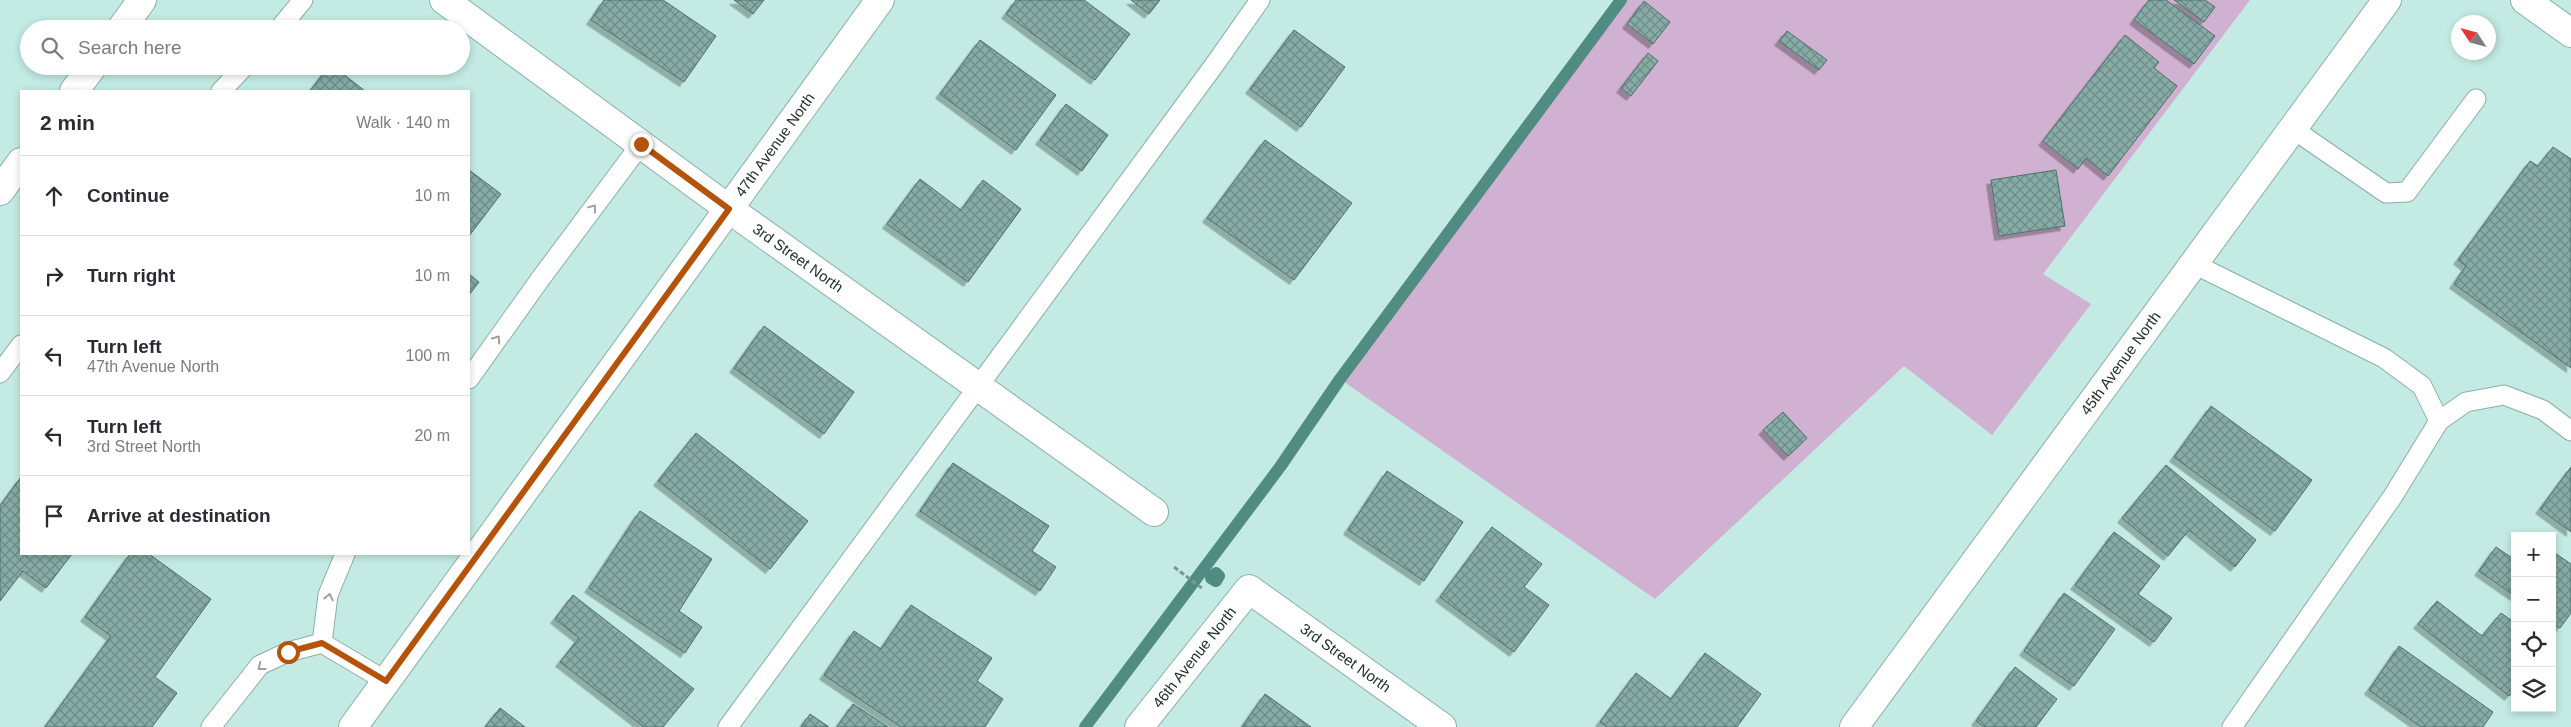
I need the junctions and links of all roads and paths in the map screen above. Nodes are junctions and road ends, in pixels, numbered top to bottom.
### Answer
1 (142, 0) edge
2 (444, 0) edge
3 (880, 0) edge
4 (1260, 0) edge
5 (2387, 0) edge
6 (2525, 0) edge
7 (298, 7) edge
8 (128, 20) edge
9 (287, 20) edge
10 (2571, 33) edge
11 (86, 75) edge
12 (237, 75) edge
13 (75, 90) edge
14 (223, 90) edge
15 (2476, 99) dead end
16 (2293, 129) junction
17 (641, 144) junction
18 (20, 163) edge
19 (0, 191) edge
20 (729, 209) junction
21 (2194, 264) junction
22 (20, 346) edge
23 (0, 373) edge
24 (470, 378) edge
25 (979, 385) junction
26 (2439, 421) junction
27 (2571, 431) edge
28 (1154, 512) dead end
29 (345, 555) edge
30 (1174, 567) dead end
31 (1249, 589) joint
32 (1206, 591) dead end
33 (322, 643) junction
34 (386, 681) junction
35 (211, 727) edge
36 (353, 727) edge
37 (728, 727) edge
38 (1139, 727) edge
39 (1442, 727) edge
40 (1854, 727) edge
41 (2232, 727) edge

1 - 8 street
2 - 17 street, 3rd Street North
3 - 20 street, 47th Avenue North
4 - 25 lane
5 - 16 street, 45th Avenue North
6 - 10 street
7 - 9 lane
11 - 13 street
12 - 14 lane
15 - 16 lane
16 - 21 street, 45th Avenue North
17 - 20 street, 3rd Street North
24 -> 17 lane
18 - 19 street
20 - 25 street, 3rd Street North
20 - 34 street, 47th Avenue North
21 - 26 lane
21 - 40 street, 45th Avenue North
22 - 23 lane
25 - 28 street, 3rd Street North
25 - 37 lane
26 - 27 lane
26 - 41 lane
33 -> 29 lane
30 - 32 path
31 - 38 street, 46th Avenue North
31 - 39 street, 3rd Street North
33 - 34 lane
33 -> 35 lane
34 - 36 street, 47th Avenue North

